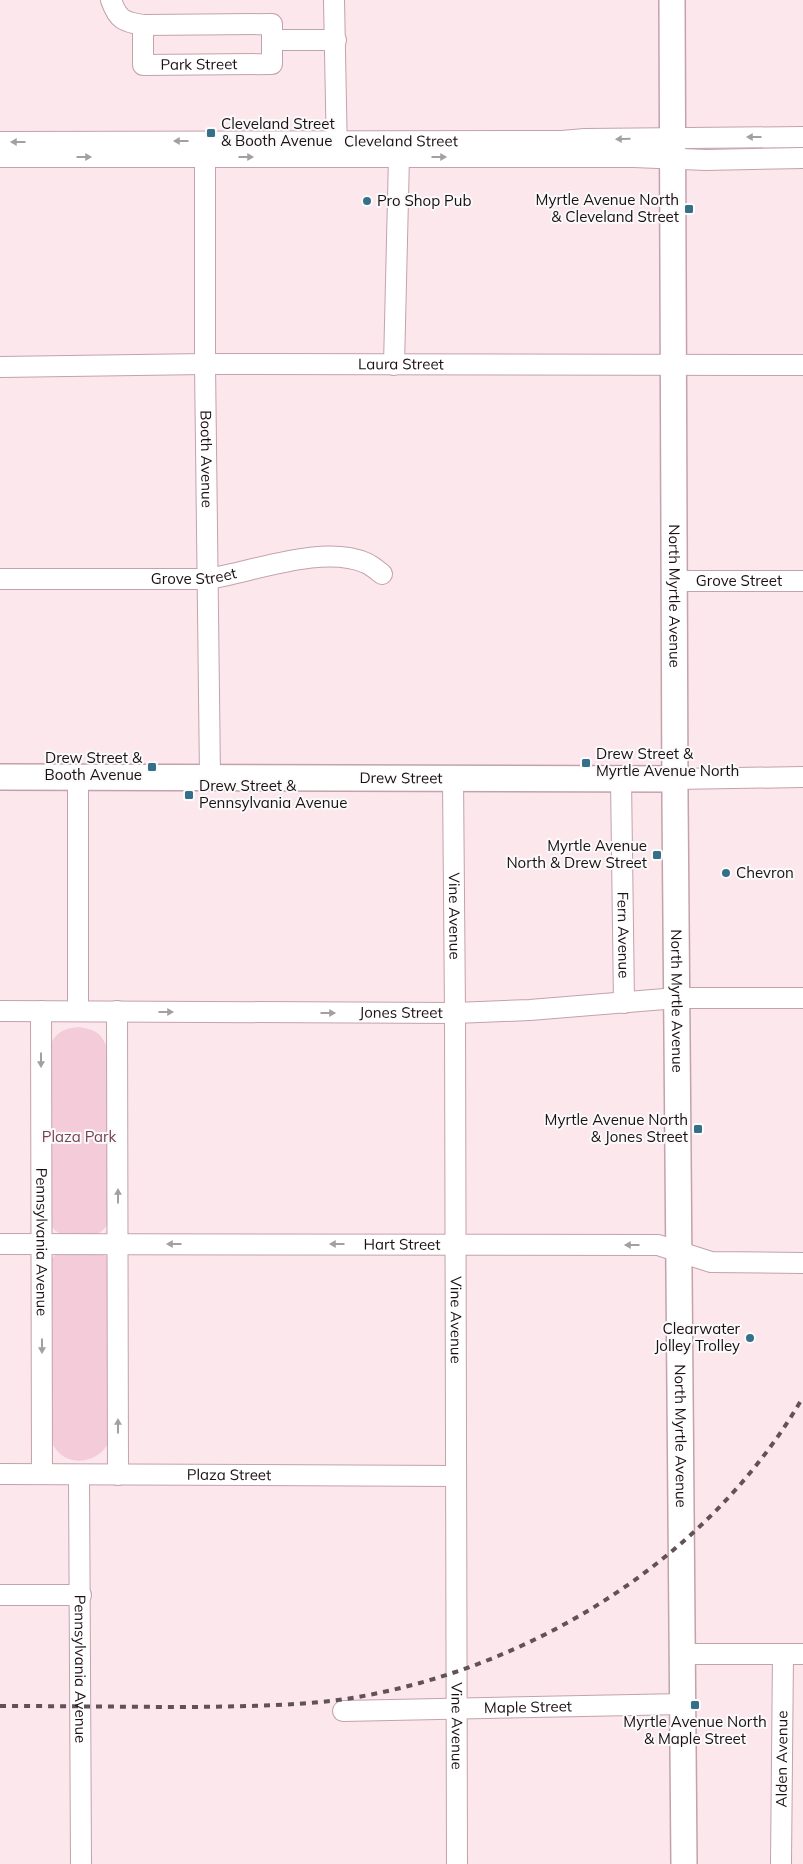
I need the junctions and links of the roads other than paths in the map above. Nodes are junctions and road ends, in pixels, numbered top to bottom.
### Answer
1 (111, 0) edge
2 (334, 0) edge
3 (672, 0) edge
4 (144, 25) junction
5 (272, 40) junction
6 (336, 40) junction
7 (803, 137) edge
8 (0, 142) edge
9 (672, 148) junction
10 (205, 149) junction
11 (337, 150) junction
12 (0, 157) edge
13 (399, 157) junction
14 (803, 158) edge
15 (206, 364) junction
16 (394, 365) junction
17 (803, 365) edge
18 (673, 366) junction
19 (0, 367) edge
20 (382, 574) dead end
21 (0, 579) edge
22 (207, 579) junction
23 (803, 581) edge
24 (675, 582) junction
25 (210, 776) junction
26 (0, 777) edge
27 (78, 777) junction
28 (803, 777) edge
29 (453, 778) junction
30 (675, 778) junction
31 (621, 779) junction
32 (677, 998) junction
33 (803, 998) edge
34 (624, 1003) junction
35 (0, 1011) edge
36 (41, 1011) junction
37 (78, 1011) junction
38 (117, 1012) junction
39 (455, 1013) junction
40 (0, 1244) edge
41 (455, 1244) junction
42 (41, 1245) junction
43 (118, 1245) junction
44 (680, 1252) junction
45 (803, 1263) edge
46 (0, 1474) edge
47 (42, 1474) junction
48 (80, 1475) junction
49 (118, 1475) junction
50 (456, 1476) junction
51 (0, 1595) edge
52 (81, 1595) junction
53 (682, 1654) junction
54 (793, 1654) edge
55 (683, 1704) junction
56 (457, 1708) junction
57 (343, 1711) dead end
58 (81, 1864) edge
59 (457, 1864) edge
60 (684, 1864) edge
61 (781, 1864) edge

1 - 4 street
2 - 6 street
3 - 9 main road, North Myrtle Avenue
4 - 5 street
4 - 5 street, Park Street
5 - 6 street
6 - 11 street
7 -> 9 street, Cleveland Street
10 -> 8 street, Cleveland Street
9 -> 11 street, Cleveland Street
13 -> 9 street
9 - 14 street, Cleveland Street
9 - 18 main road, North Myrtle Avenue
10 - 11 street, Cleveland Street
12 -> 10 street
10 - 15 street, Booth Avenue
11 - 13 street
13 - 16 street
15 - 16 street, Laura Street
15 - 19 street, Laura Street
15 - 22 street, Booth Avenue
16 - 18 street, Laura Street
17 - 18 street, Laura Street
18 - 24 main road, North Myrtle Avenue
20 - 22 street, Grove Street
21 - 22 street, Grove Street
22 - 25 street, Booth Avenue
23 - 24 street, Grove Street
24 - 30 main road, North Myrtle Avenue
25 - 27 main road, Drew Street
25 - 29 main road, Drew Street
26 - 27 main road, Drew Street
27 - 37 street
28 - 30 street, Drew Street
29 - 31 main road, Drew Street
29 - 39 street, Vine Avenue
30 - 31 main road, Drew Street
30 - 32 main road, North Myrtle Avenue
31 - 34 street, Fern Avenue
32 - 33 street, Jones Street
32 - 34 street, Jones Street
32 - 44 main road, North Myrtle Avenue
34 - 39 street, Jones Street
35 - 36 street, Jones Street
36 - 37 street, Jones Street
36 -> 42 street, Pennsylvania Avenue
37 - 38 street, Jones Street
38 -> 39 street, Jones Street
43 -> 38 street
39 - 41 street, Vine Avenue
40 - 42 street, Hart Street
41 -> 43 street, Hart Street
44 -> 41 street, Hart Street
41 - 50 street, Vine Avenue
42 - 43 street, Hart Street
42 -> 47 street, Pennsylvania Avenue
49 -> 43 street
44 - 45 street, Hart Street
44 - 53 main road, North Myrtle Avenue
46 - 47 street, Plaza Street
47 - 48 street, Plaza Street
48 - 49 street, Plaza Street
48 - 52 street, Pennsylvania Avenue
49 - 50 street, Plaza Street
50 - 56 street, Vine Avenue
51 - 52 street
52 - 58 street, Pennsylvania Avenue
53 - 54 street
53 - 55 main road, North Myrtle Avenue
54 - 61 street, Alden Avenue
55 - 56 street, Maple Street
55 - 60 main road, North Myrtle Avenue
56 - 57 street, Maple Street
56 - 59 street, Vine Avenue

